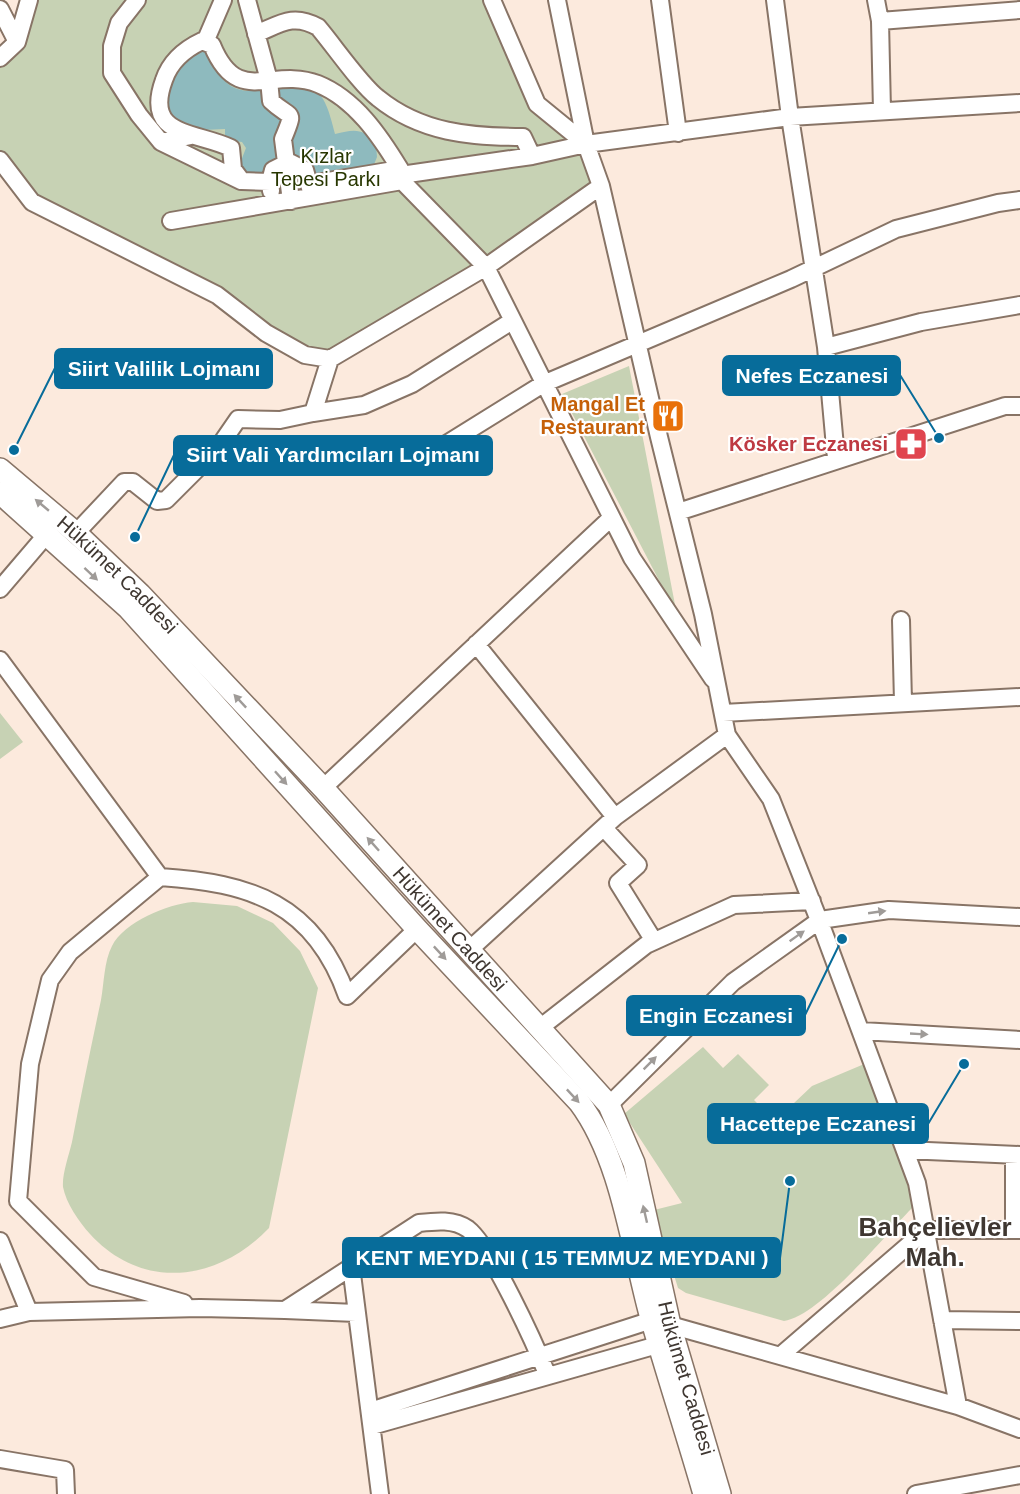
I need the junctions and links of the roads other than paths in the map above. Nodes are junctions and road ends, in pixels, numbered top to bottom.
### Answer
1 (29, 0) edge
2 (137, 0) edge
3 (247, 0) edge
4 (492, 0) edge
5 (557, 0) edge
6 (660, 0) edge
7 (775, 0) edge
8 (876, 0) edge
9 (218, 4) edge
10 (0, 9) edge
11 (1020, 10) edge
12 (880, 21) junction
13 (256, 34) junction
14 (17, 42) junction
15 (205, 42) junction
16 (0, 58) edge
17 (269, 80) junction
18 (1020, 103) edge
19 (882, 111) junction
20 (790, 117) junction
21 (678, 133) junction
22 (191, 136) junction
23 (160, 142) junction
24 (586, 144) junction
25 (531, 156) junction
26 (0, 160) edge
27 (286, 162) junction
28 (401, 175) junction
29 (242, 181) junction
30 (270, 182) junction
31 (601, 186) junction
32 (311, 190) junction
33 (1020, 200) edge
34 (291, 201) junction
35 (273, 204) junction
36 (171, 221) dead end
37 (486, 267) junction
38 (813, 268) junction
39 (1020, 305) edge
40 (512, 321) junction
41 (637, 345) junction
42 (826, 347) junction
43 (330, 359) junction
44 (543, 384) junction
45 (1020, 406) edge
46 (313, 413) junction
47 (836, 458) junction
48 (330, 465) dead end
49 (0, 469) edge
50 (0, 493) edge
51 (678, 512) junction
52 (611, 518) junction
53 (76, 533) junction
54 (47, 534) junction
55 (0, 589) edge
56 (901, 620) dead end
57 (476, 644) junction
58 (0, 660) edge
59 (717, 685) junction
60 (1020, 697) edge
61 (903, 702) junction
62 (723, 713) junction
63 (727, 735) junction
64 (323, 788) junction
65 (610, 822) junction
66 (160, 877) junction
67 (812, 901) junction
68 (1020, 917) edge
69 (819, 920) junction
70 (417, 929) junction
71 (654, 941) junction
72 (468, 951) junction
73 (541, 1027) junction
74 (861, 1031) junction
75 (1020, 1040) edge
76 (609, 1104) junction
77 (905, 1150) junction
78 (1017, 1155) edge
79 (926, 1230) junction
80 (1017, 1230) edge
81 (0, 1240) edge
82 (351, 1266) junction
83 (200, 1308) junction
84 (285, 1310) junction
85 (29, 1312) junction
86 (356, 1313) junction
87 (0, 1319) edge
88 (942, 1320) junction
89 (1020, 1321) edge
90 (661, 1322) junction
91 (661, 1344) junction
92 (780, 1356) junction
93 (540, 1357) junction
94 (547, 1374) junction
95 (958, 1406) junction
96 (371, 1418) junction
97 (1020, 1429) edge
98 (0, 1459) edge
99 (1020, 1475) edge
100 (66, 1494) edge
101 (380, 1494) edge
102 (704, 1494) edge
103 (720, 1494) edge
104 (918, 1494) edge

1 - 14 street
2 - 23 street
3 - 13 street
4 - 24 street
5 - 24 street
6 - 21 street
7 - 20 street
8 - 12 street
9 - 15 street
10 - 14 street
11 - 12 street
12 - 19 street
13 - 17 street
13 - 25 street
14 - 16 street
15 - 17 street
15 - 22 street
17 - 27 street
17 - 28 street
18 - 19 street
19 - 20 street
20 - 21 street
20 - 38 street
21 - 24 street
22 - 23 street
22 - 29 street
23 - 29 street
24 - 25 street
24 - 31 street
25 - 28 street
26 - 43 street
27 - 30 street
27 - 32 street
27 - 34 street
28 - 32 street
28 - 37 street
29 - 30 street
30 - 35 street
31 - 37 street
31 - 41 street
32 - 34 street
33 - 38 street
34 - 35 street
35 - 36 street
37 - 40 street
37 - 43 street
38 - 41 street
38 - 42 street
39 - 42 street
40 - 44 street
40 - 46 street
41 - 44 street
41 - 51 street
42 - 47 street
43 - 46 street
44 - 48 street
44 - 52 street
45 - 47 street
46 - 53 street
47 - 51 street
53 -> 49 main road, Hükümet Caddesi
50 - 54 main road
51 - 59 street
52 - 57 street
52 - 59 street
64 -> 53 main road, Hükümet Caddesi
54 - 55 street
54 -> 70 main road
56 - 61 street
57 - 64 street
57 - 65 street
58 - 66 street
59 - 62 street
60 - 61 street
61 - 62 street
62 - 63 street
63 - 65 street
63 - 67 street
72 -> 64 main road, Hükümet Caddesi
65 - 71 street
65 - 72 street
66 - 70 street
66 - 83 street
67 - 69 street
67 - 71 street
69 -> 68 street
69 - 74 street
76 -> 69 street
70 -> 90 main road
71 - 73 street
72 - 73 main road, Hükümet Caddesi
73 - 76 main road, Hükümet Caddesi
74 -> 75 street
74 - 77 street
90 -> 76 main road, Hükümet Caddesi
77 - 78 street
77 - 79 street
78 - 80 street
79 - 80 street
79 - 88 street
79 - 92 street
81 - 85 street
82 - 84 street
82 - 86 street
82 - 93 street
83 - 84 street
83 - 85 street
84 - 86 street
85 - 87 street
86 - 96 street
88 - 89 street
88 - 95 street
90 - 91 main road
90 - 92 street
90 - 93 street
90 - 103 main road, Hükümet Caddesi
91 - 94 street
91 - 102 main road
92 - 95 street
93 - 94 street
93 - 96 street
94 - 96 street
95 - 97 street
96 - 101 street
98 - 100 street
99 - 104 street

